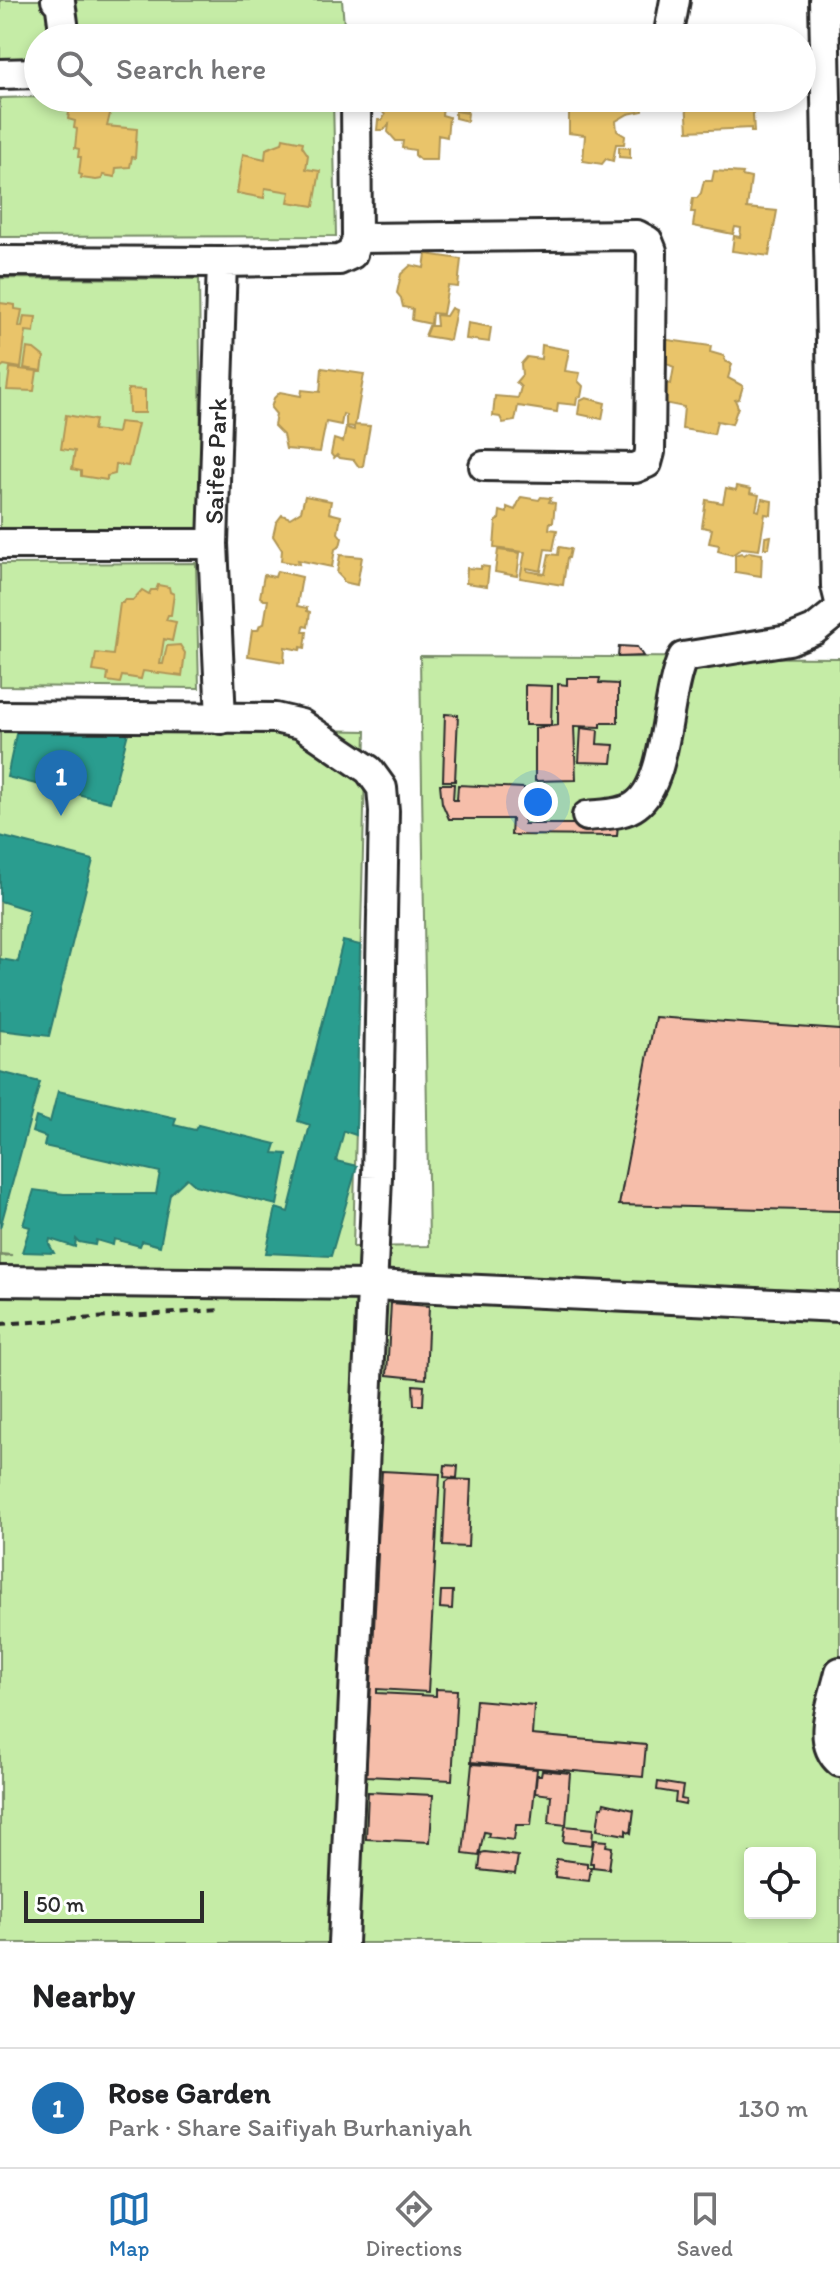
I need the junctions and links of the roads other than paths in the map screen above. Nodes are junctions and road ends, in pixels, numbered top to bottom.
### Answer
1 (56, 0) edge
2 (675, 0) edge
3 (824, 0) edge
4 (63, 24) edge
5 (671, 24) edge
6 (816, 34) edge
7 (816, 54) edge
8 (24, 73) edge
9 (0, 74) edge
10 (833, 92) edge
11 (356, 112) edge
12 (357, 238) junction
13 (0, 261) edge
14 (222, 262) junction
15 (484, 466) dead end
16 (0, 544) edge
17 (213, 544) junction
18 (840, 602) edge
19 (840, 609) edge
20 (0, 716) edge
21 (221, 719) junction
22 (587, 816) dead end
23 (0, 1281) edge
24 (373, 1285) junction
25 (840, 1307) edge
26 (840, 1672) edge
27 (840, 1762) edge
28 (343, 1943) edge

1 - 4 street
2 - 5 street
3 - 6 street
7 - 10 street
8 - 9 street
10 - 18 street
11 - 12 street
12 - 14 street
12 - 15 street
13 - 14 street
14 - 17 street, Saifee Park
16 - 17 street, Saifee Park
17 - 21 street
19 - 22 street
20 - 21 street
21 - 24 street
23 - 24 street
24 - 25 street
24 - 28 street
26 - 27 street

